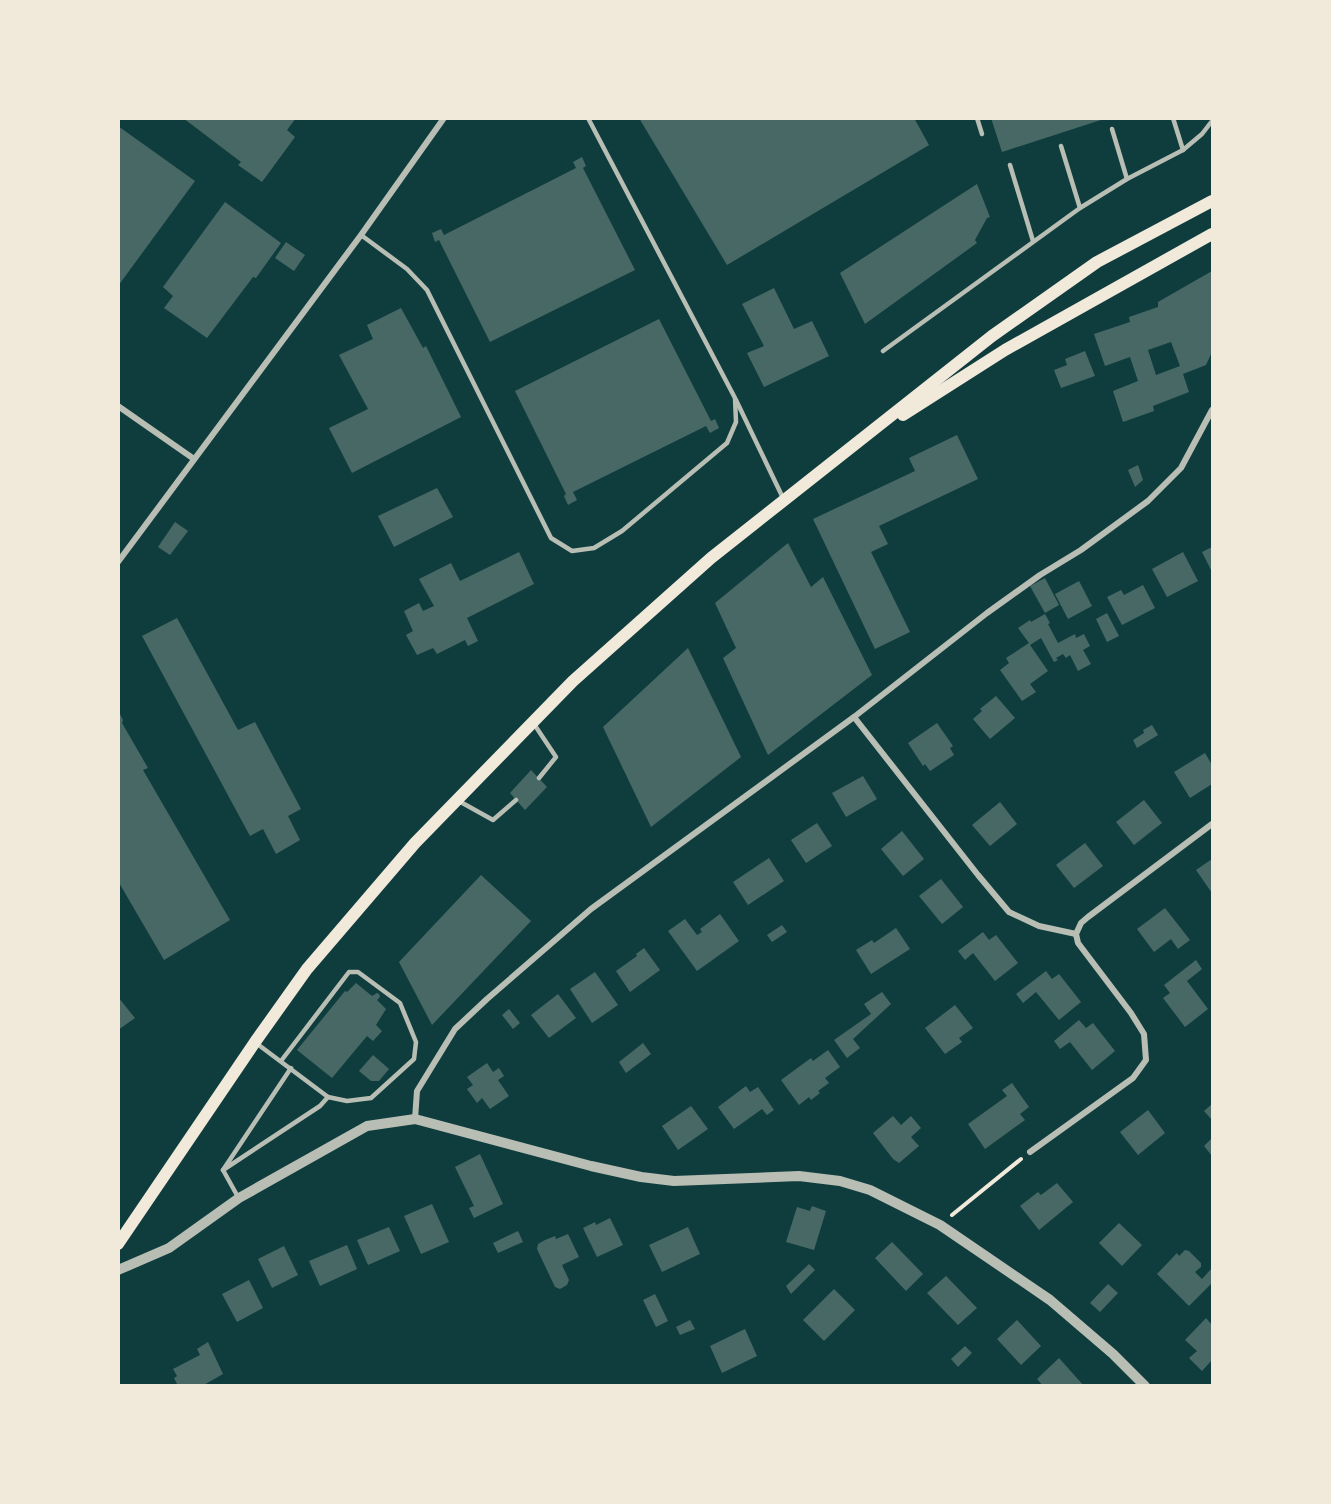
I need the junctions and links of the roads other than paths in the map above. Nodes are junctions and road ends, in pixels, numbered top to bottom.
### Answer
1 (444, 118) edge
2 (588, 118) edge
3 (977, 118) edge
4 (1173, 118) edge
5 (1212, 121) edge
6 (1112, 129) dead end
7 (982, 134) dead end
8 (1061, 146) dead end
9 (1183, 150) junction
10 (1010, 165) dead end
11 (1126, 178) junction
12 (1212, 201) edge
13 (1080, 208) junction
14 (1212, 234) edge
15 (361, 235) junction
16 (1033, 241) junction
17 (883, 351) dead end
18 (735, 398) junction
19 (118, 406) edge
20 (1212, 410) edge
21 (849, 449) junction
22 (194, 459) junction
23 (784, 500) junction
24 (118, 562) edge
25 (854, 717) junction
26 (532, 723) junction
27 (539, 778) dead end
28 (457, 800) junction
29 (516, 800) dead end
30 (1212, 824) edge
31 (1076, 934) junction
32 (255, 1042) junction
33 (281, 1061) junction
34 (291, 1068) junction
35 (328, 1097) junction
36 (415, 1119) junction
37 (1030, 1152) road end
38 (223, 1170) junction
39 (239, 1198) junction
40 (118, 1245) edge
41 (118, 1270) edge
42 (1143, 1385) edge

1 - 15 street
2 - 18 lane
3 - 7 lane
4 - 9 lane
5 - 9 lane
6 - 11 lane
8 - 13 lane
9 - 11 lane
10 - 16 lane
11 - 13 lane
12 - 21 main road
13 - 16 lane
14 - 21 main road
15 - 18 lane
15 - 22 street
16 - 17 lane
18 - 23 lane
19 - 22 street
20 - 25 street
21 - 23 main road
22 - 24 street
23 - 26 main road
25 - 31 street
25 - 36 street
26 - 27 lane
26 - 28 main road
28 - 29 lane
28 - 32 main road
30 - 31 street
31 - 37 street
32 - 33 lane
32 - 40 main road
33 - 34 lane
33 - 35 lane
34 - 35 lane
34 - 38 lane
35 - 38 lane
36 - 39 street
36 - 42 street
38 - 39 lane
39 - 41 street

